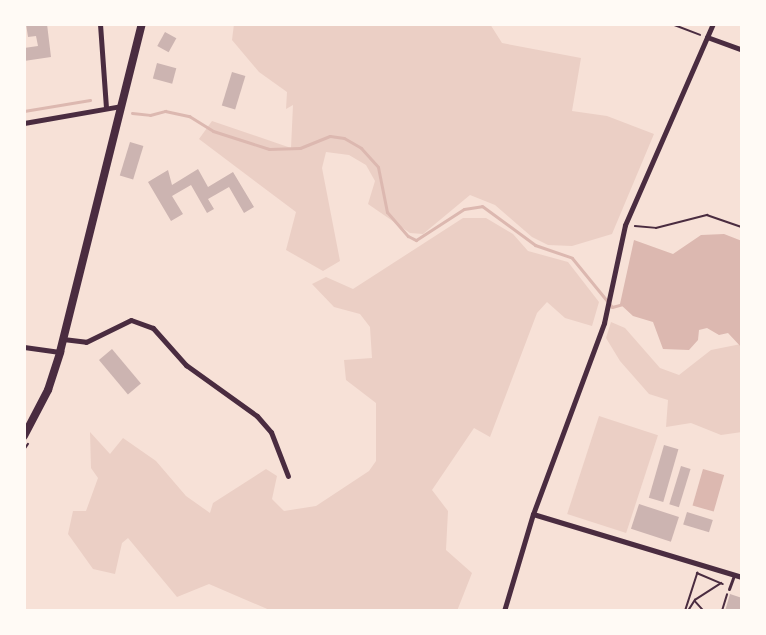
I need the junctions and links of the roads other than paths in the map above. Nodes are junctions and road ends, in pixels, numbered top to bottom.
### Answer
1 (100, 24) edge
2 (142, 24) edge
3 (713, 24) edge
4 (707, 38) junction
5 (742, 50) edge
6 (121, 106) junction
7 (106, 108) junction
8 (24, 123) edge
9 (63, 339) junction
10 (24, 347) edge
11 (60, 352) junction
12 (24, 436) edge
13 (288, 476) dead end
14 (533, 514) junction
15 (734, 575) junction
16 (742, 578) edge
17 (729, 589) road end
18 (504, 611) edge

1 - 7 street
2 - 6 main road
3 - 4 street
4 - 5 street
4 - 14 street
6 - 7 street
6 - 9 main road
7 - 8 street
9 - 11 main road
9 - 13 street
10 - 11 street
11 - 12 main road
14 - 15 street
14 - 18 street
15 - 16 street
15 - 17 lane

